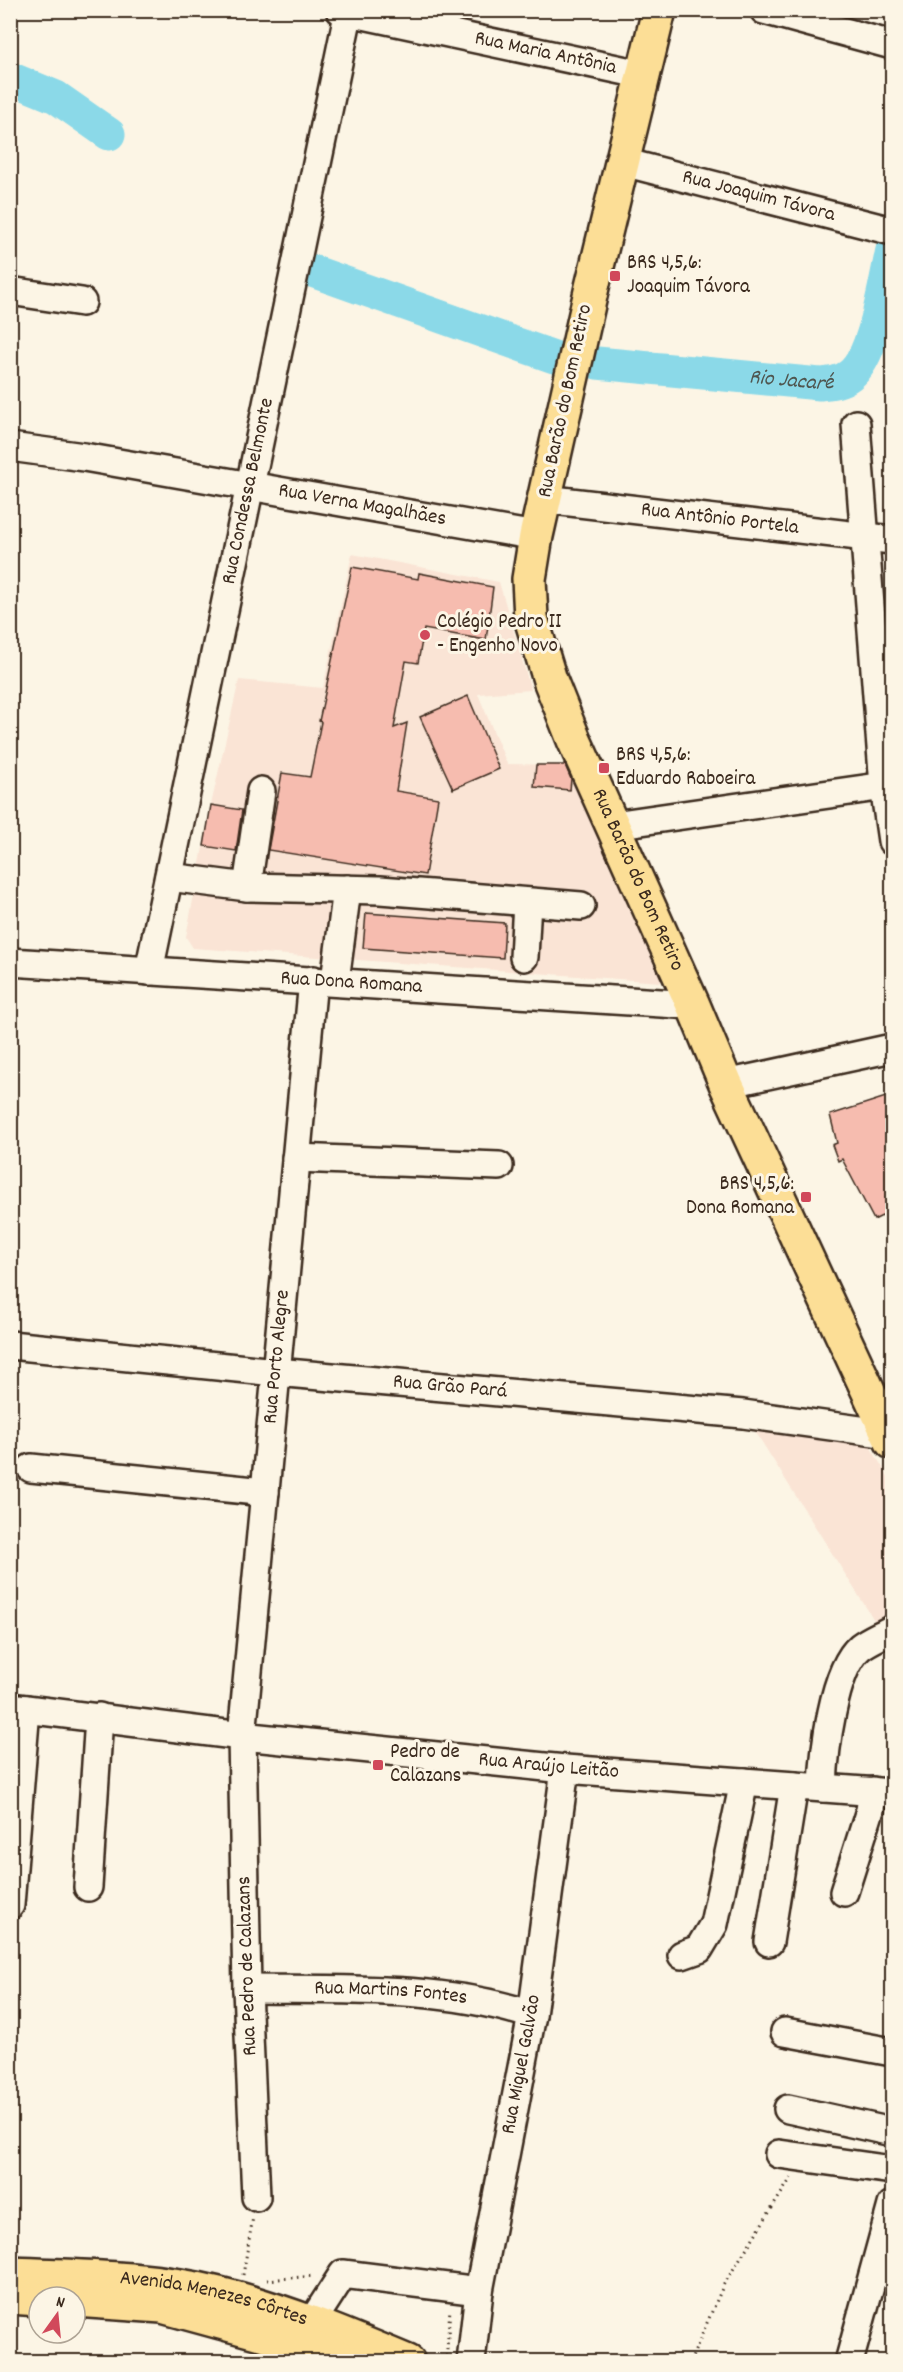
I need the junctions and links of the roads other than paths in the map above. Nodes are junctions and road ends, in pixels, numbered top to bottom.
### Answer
1 (659, 10) edge
2 (764, 10) edge
3 (346, 11) edge
4 (892, 45) edge
5 (645, 75) junction
6 (623, 162) junction
7 (892, 231) edge
8 (10, 291) edge
9 (82, 302) dead end
10 (856, 424) dead end
11 (10, 447) edge
12 (250, 486) junction
13 (545, 499) junction
14 (536, 536) junction
15 (865, 537) junction
16 (892, 540) edge
17 (888, 786) edge
18 (261, 791) dead end
19 (613, 825) junction
20 (892, 841) edge
21 (169, 877) junction
22 (247, 887) junction
23 (346, 889) junction
24 (527, 902) junction
25 (581, 906) dead end
26 (524, 957) dead end
27 (10, 962) edge
28 (149, 971) junction
29 (324, 980) junction
30 (693, 1005) junction
31 (892, 1048) edge
32 (726, 1084) junction
33 (296, 1158) junction
34 (499, 1166) dead end
35 (10, 1345) edge
36 (276, 1372) junction
37 (891, 1438) edge
38 (31, 1468) dead end
39 (265, 1492) junction
40 (892, 1629) edge
41 (18, 1708) edge
42 (99, 1717) junction
43 (242, 1736) junction
44 (565, 1769) junction
45 (744, 1782) junction
46 (794, 1786) junction
47 (823, 1788) junction
48 (883, 1792) edge
49 (88, 1887) dead end
50 (844, 1892) dead end
51 (10, 1905) edge
52 (769, 1942) dead end
53 (682, 1955) dead end
54 (247, 1989) junction
55 (532, 2015) junction
56 (785, 2032) dead end
57 (892, 2052) edge
58 (788, 2109) dead end
59 (892, 2132) edge
60 (791, 2156) road end
61 (892, 2170) edge
62 (256, 2197) road end
63 (892, 2205) edge
64 (10, 2274) edge
65 (479, 2291) junction
66 (10, 2297) edge
67 (27, 2298) edge
68 (87, 2301) edge
69 (312, 2322) junction
70 (351, 2361) edge
71 (408, 2361) edge
72 (471, 2361) edge
73 (849, 2361) edge

1 - 5 main road, Rua Barão do Bom Retiro
2 - 4 street
3 - 5 street, Rua Maria Antônia
3 - 12 street, Rua Condessa Belmonte
5 - 6 main road, Rua Barão do Bom Retiro
6 - 7 street, Rua Joaquim Távora
6 - 13 main road, Rua Barão do Bom Retiro
8 - 9 street
10 - 15 street
11 - 12 street, Rua Verna Magalhães
12 - 14 street, Rua Verna Magalhães
12 - 21 street, Rua Condessa Belmonte
13 - 14 main road, Rua Barão do Bom Retiro
13 - 15 street, Rua Antônio Portela
14 - 19 main road, Rua Barão do Bom Retiro
15 - 16 street, Rua Antônio Portela
15 - 17 street
17 - 19 street
17 - 20 street
18 - 22 street
19 - 30 main road, Rua Barão do Bom Retiro
21 - 22 street
21 - 28 street, Rua Condessa Belmonte
22 - 23 street
23 - 24 street
23 - 29 street, Rua Porto Alegre
24 - 25 street
24 - 26 street
27 - 28 street, Rua Dona Romana
28 - 29 street, Rua Dona Romana
29 - 30 street, Rua Dona Romana
29 - 33 street, Rua Porto Alegre
30 - 32 main road, Rua Barão do Bom Retiro
31 - 32 street
32 - 37 main road, Rua Barão do Bom Retiro
33 - 34 street
33 - 36 street, Rua Porto Alegre
35 - 36 street, Rua Grão Pará
36 - 37 street, Rua Grão Pará
36 - 39 street, Rua Porto Alegre
38 - 39 street
39 - 43 street, Rua Porto Alegre
40 - 47 street
41 - 42 street, Rua Araújo Leitão
41 - 51 street, Rua Araújo Leitão
42 - 43 street, Rua Araújo Leitão
42 - 49 street
43 - 44 street, Rua Araújo Leitão
43 - 54 street, Rua Pedro de Calazans
44 - 45 street, Rua Araújo Leitão
44 - 55 street, Rua Miguel Galvão
45 - 46 street, Rua Araújo Leitão
45 - 53 street
46 - 47 street, Rua Araújo Leitão
46 - 52 street
47 - 48 street, Rua Araújo Leitão
48 - 50 street
54 - 55 street, Rua Martins Fontes
54 - 62 street, Rua Pedro de Calazans
55 - 65 street, Rua Miguel Galvão
56 - 57 street
58 - 59 street
60 - 61 street
63 - 73 street
64 - 69 main road, Avenida Menezes Côrtes
65 - 69 street
65 - 72 street, Rua Miguel Galvão
66 - 67 main road
68 - 70 main road, Avenida Menezes Côrtes
69 - 71 main road, Avenida Menezes Côrtes

